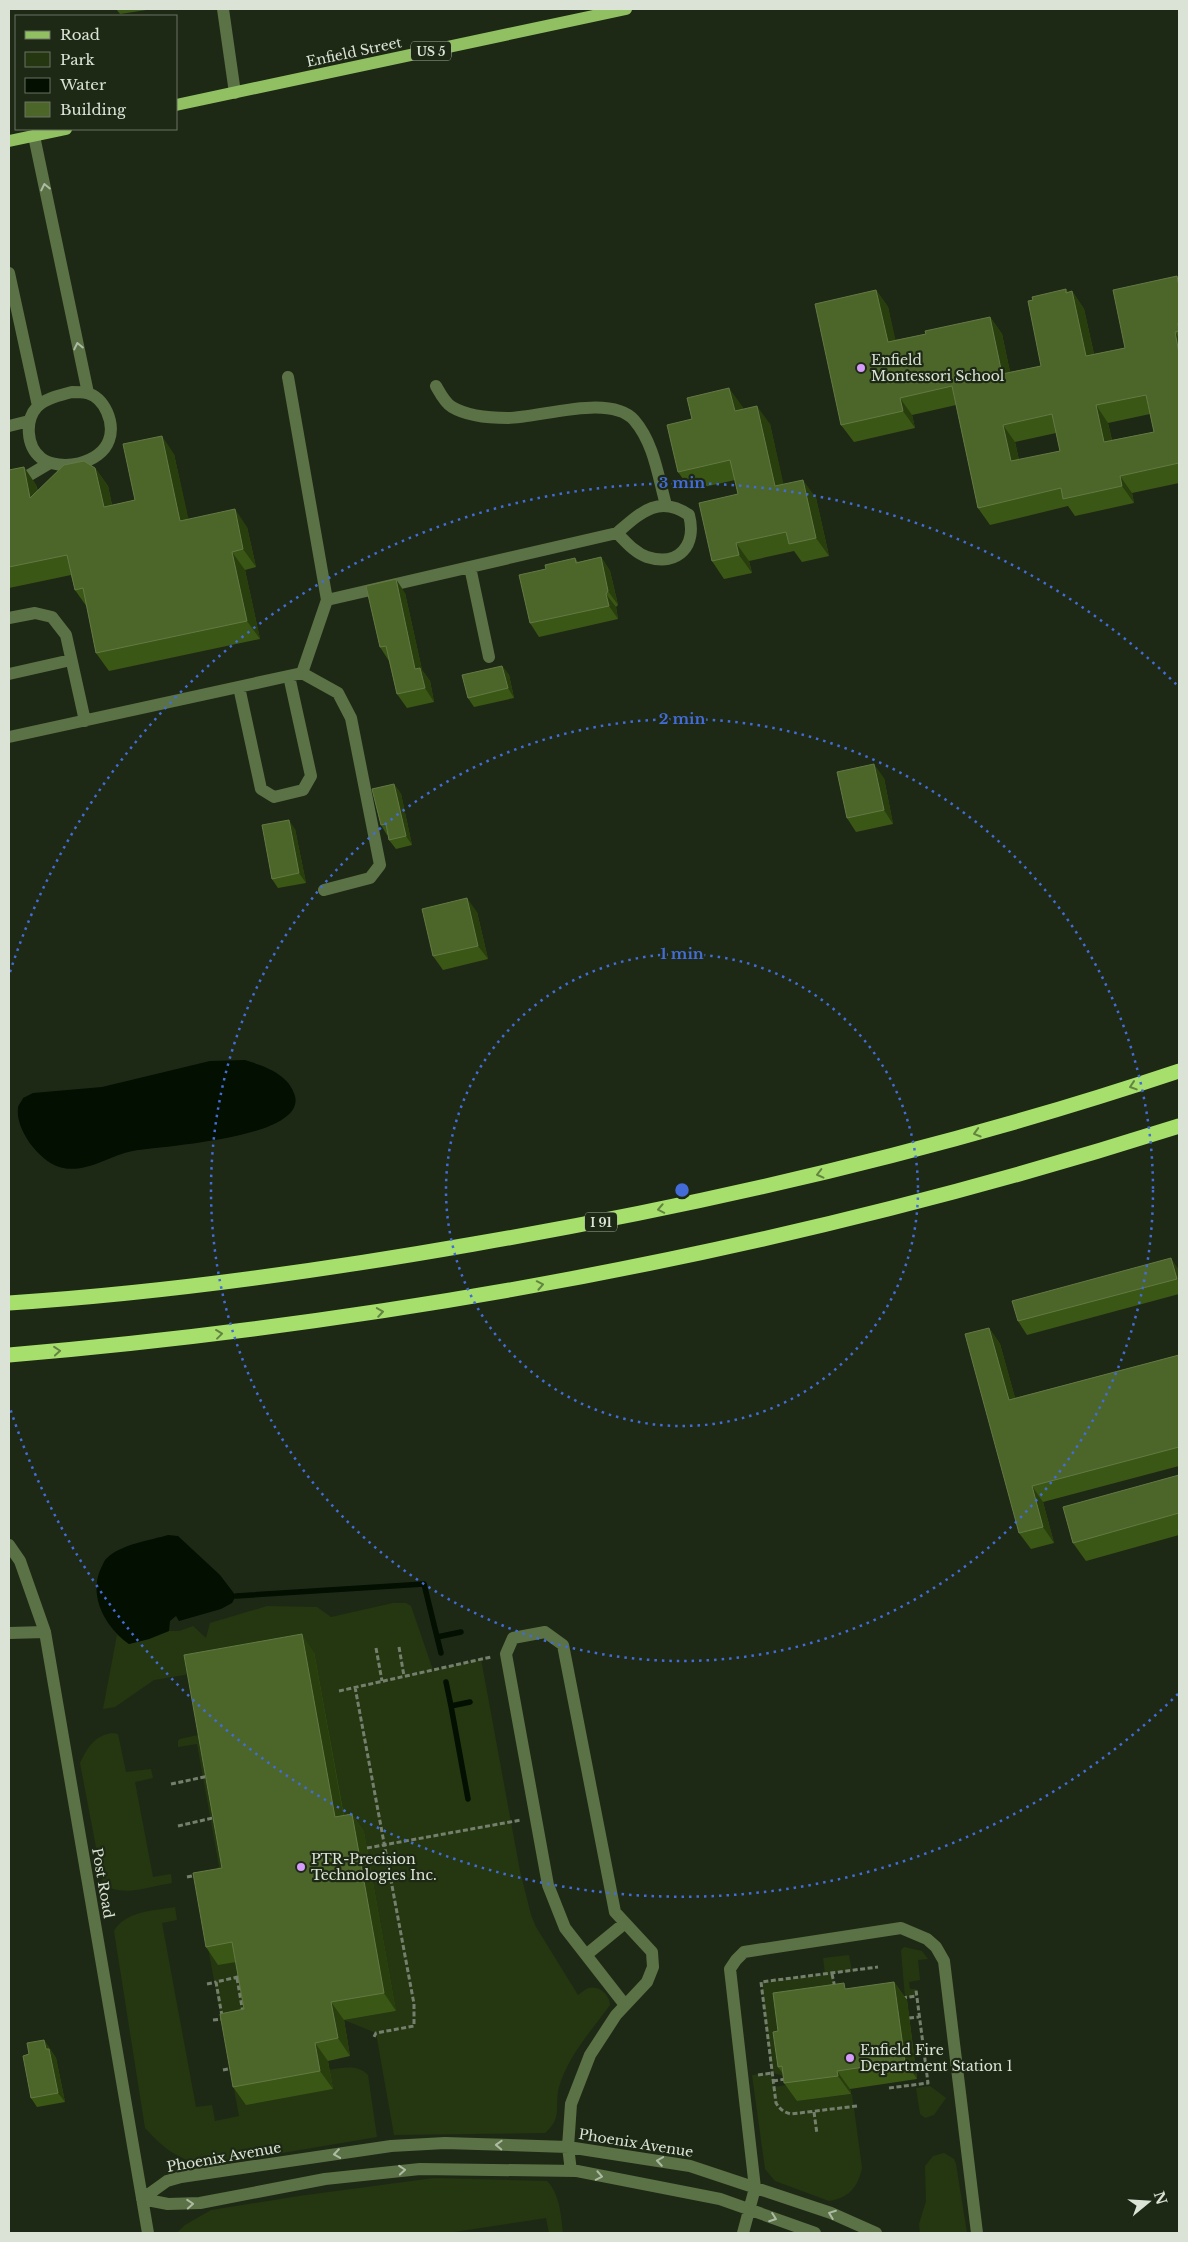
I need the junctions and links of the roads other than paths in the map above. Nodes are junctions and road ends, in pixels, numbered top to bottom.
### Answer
1 (223, 9) edge
2 (626, 9) edge
3 (235, 93) junction
4 (178, 105) edge
5 (61, 130) edge
6 (34, 136) junction
7 (9, 141) edge
8 (9, 273) edge
9 (288, 377) dead end
10 (436, 386) dead end
11 (88, 393) junction
12 (38, 406) junction
13 (29, 421) junction
14 (9, 426) edge
15 (48, 464) junction
16 (9, 484) edge
17 (666, 505) junction
18 (617, 533) junction
19 (470, 567) junction
20 (327, 600) junction
21 (9, 618) edge
22 (489, 657) dead end
23 (71, 660) junction
24 (9, 674) edge
25 (295, 674) junction
26 (239, 687) junction
27 (85, 721) junction
28 (9, 737) edge
29 (324, 890) dead end
30 (1179, 1071) edge
31 (1179, 1126) edge
32 (9, 1303) edge
33 (9, 1355) edge
34 (9, 1545) edge
35 (45, 1632) junction
36 (9, 1633) edge
37 (625, 1923) junction
38 (586, 1955) junction
39 (625, 2005) junction
40 (568, 2147) junction
41 (571, 2171) junction
42 (755, 2188) junction
43 (142, 2199) junction
44 (750, 2209) junction
45 (148, 2233) edge
46 (744, 2233) edge
47 (815, 2233) edge
48 (876, 2233) edge
49 (977, 2233) edge

1 - 3 street
2 - 3 main road, Enfield Street / US 5
3 - 4 main road, Enfield Street / US 5
5 - 6 main road
6 - 7 main road
11 -> 6 street
8 - 12 street
9 - 20 street
10 - 17 street
11 - 12 street
11 - 15 street
12 - 13 street
13 - 14 street
13 - 15 street
15 - 16 street
17 - 18 street
17 - 18 street
18 - 19 street
19 - 20 street
19 - 22 street
20 - 25 street
21 - 23 street
23 - 24 street
23 - 27 street
25 - 26 street
25 - 26 street
25 - 29 street
26 - 27 street
27 - 28 street
30 -> 32 highway, I 91
33 -> 31 highway
34 - 35 street, Post Road
35 - 36 street
35 - 43 street, Post Road
37 - 38 street
37 - 38 street
37 - 39 street
38 - 39 street
39 - 40 street
40 - 41 street, Phoenix Avenue
42 -> 40 street, Phoenix Avenue
40 -> 43 street, Phoenix Avenue
43 -> 41 street
41 -> 44 street
42 - 44 street
48 -> 42 street, Phoenix Avenue
42 - 49 street
43 - 45 street, Post Road
44 - 46 street
44 -> 47 street

